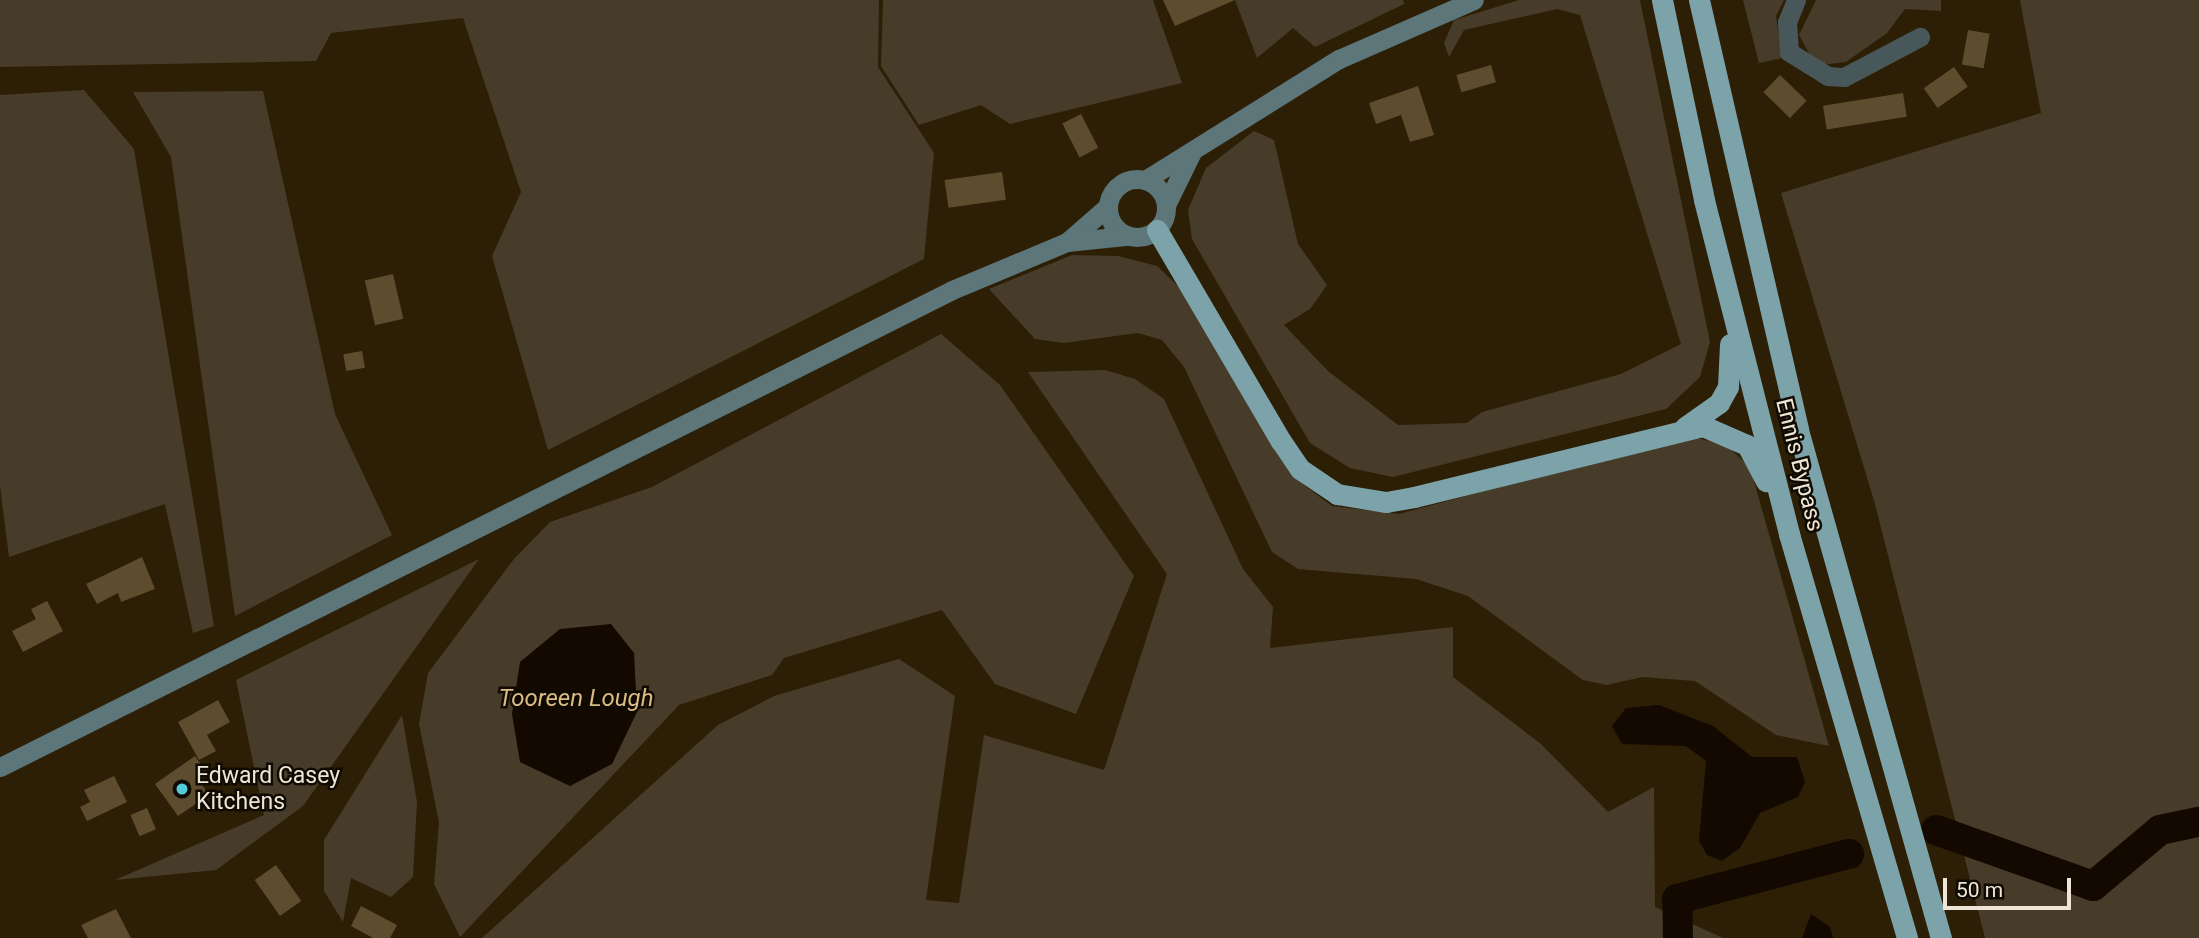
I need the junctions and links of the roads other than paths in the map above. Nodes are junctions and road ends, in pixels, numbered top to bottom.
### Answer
1 (1474, 0) edge
2 (1662, 0) edge
3 (1699, 0) edge
4 (1796, 0) edge
5 (1920, 37) dead end
6 (1193, 152) junction
7 (1145, 180) junction
8 (1704, 201) junction
9 (1166, 205) junction
10 (1107, 207) junction
11 (1157, 230) junction
12 (1125, 236) junction
13 (1068, 242) junction
14 (1685, 426) junction
15 (1789, 534) junction
16 (0, 766) edge
17 (1907, 938) edge
18 (1941, 938) edge

1 - 6 main road
2 - 8 highway, Ennis Bypass
3 - 18 highway, Ennis Bypass
4 - 5 street
6 - 7 main road
6 - 9 main road
7 - 9 main road
7 - 10 main road
8 - 14 highway
8 - 15 highway, Ennis Bypass
9 - 11 main road
10 - 12 main road
10 - 13 main road
11 - 12 main road
11 - 14 highway
12 - 13 main road
13 - 16 main road
14 - 15 highway
15 - 17 highway, Ennis Bypass

